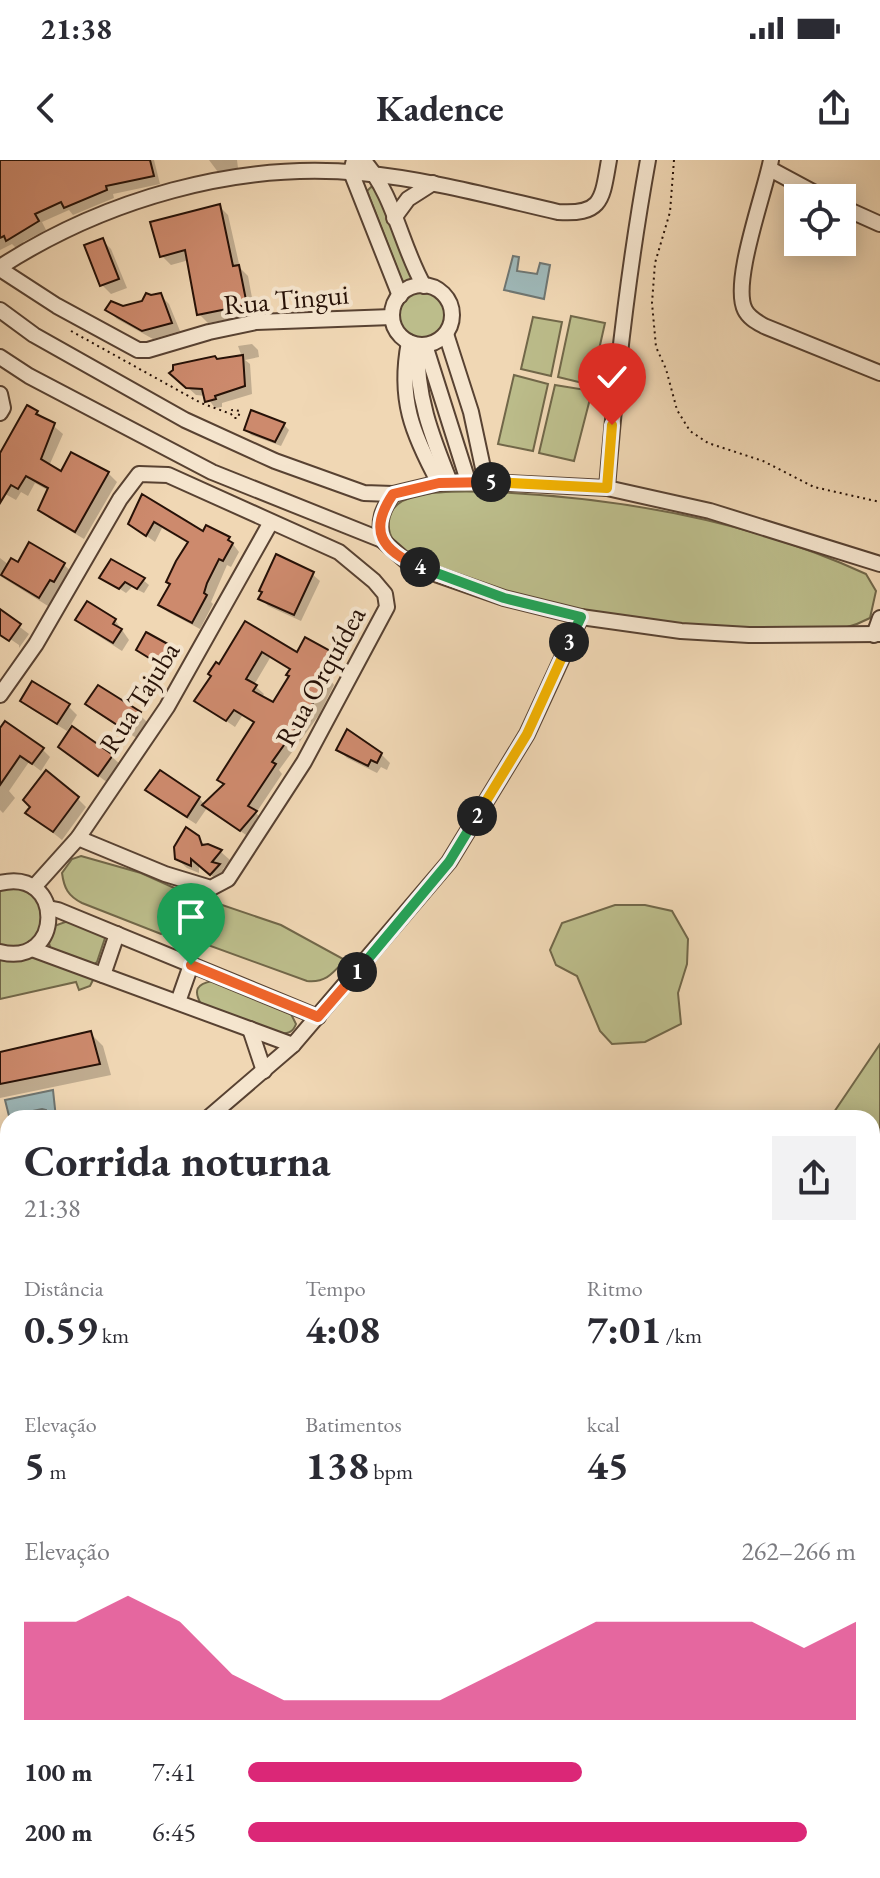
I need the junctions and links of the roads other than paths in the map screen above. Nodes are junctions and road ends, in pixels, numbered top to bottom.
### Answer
1 (363, 160) edge
2 (609, 160) edge
3 (648, 160) edge
4 (770, 164) edge
5 (352, 166) edge
6 (376, 175) junction
7 (433, 183) junction
8 (802, 184) edge
9 (856, 213) edge
10 (394, 218) junction
11 (880, 224) edge
12 (0, 268) edge
13 (424, 286) junction
14 (400, 296) junction
15 (0, 310) edge
16 (392, 317) junction
17 (446, 334) junction
18 (417, 344) junction
19 (0, 357) edge
20 (880, 373) edge
21 (0, 394) edge
22 (412, 394) junction
23 (0, 413) edge
24 (475, 431) junction
25 (455, 439) junction
26 (435, 445) junction
27 (468, 481) junction
28 (444, 482) junction
29 (486, 482) junction
30 (607, 488) junction
31 (393, 494) junction
32 (271, 522) junction
33 (382, 540) junction
34 (878, 567) edge
35 (581, 617) junction
36 (880, 618) edge
37 (877, 634) edge
38 (0, 695) edge
39 (78, 838) junction
40 (0, 883) edge
41 (34, 887) junction
42 (48, 908) junction
43 (117, 934) junction
44 (32, 949) junction
45 (0, 952) edge
46 (191, 965) junction
47 (103, 975) junction
48 (178, 1002) junction
49 (318, 1017) junction
50 (250, 1029) junction
51 (293, 1045) junction
52 (264, 1071) junction
53 (218, 1110) edge

1 - 6 street
2 - 7 street
3 - 30 street
4 - 8 street
4 - 20 street
5 - 6 street
5 - 12 street
5 - 14 street
6 - 7 street
6 - 10 street
7 - 10 street
9 - 11 street
10 - 13 street
12 - 16 street, Rua Tingui
13 - 14 street
13 - 17 street
14 - 16 street
15 - 31 street
16 - 18 street
17 - 18 street
17 - 24 street
18 - 22 street
18 - 25 street
19 - 33 street
21 - 23 street
22 - 26 street
22 - 28 street
24 - 25 street
24 - 29 street
25 - 26 street
25 - 27 street
26 - 28 street
27 - 28 street
27 - 29 street
28 - 31 street
29 - 30 street
30 - 34 street
31 - 33 street
32 - 38 street, Rua Orquídea
32 - 39 street, Rua Tajuba
32 - 39 street, Rua Orquídea
33 - 35 street
35 - 37 street
35 - 49 street
36 - 37 street
39 - 41 street, Rua Tajuba
40 - 41 street
41 - 42 street
42 - 43 street
42 - 44 street
43 - 46 street
43 - 47 street
44 - 45 street
44 - 47 street
46 - 48 street
46 - 49 street
47 - 48 street
48 - 50 street
49 - 51 street
50 - 51 street
50 - 52 street
51 - 52 street
52 - 53 street

